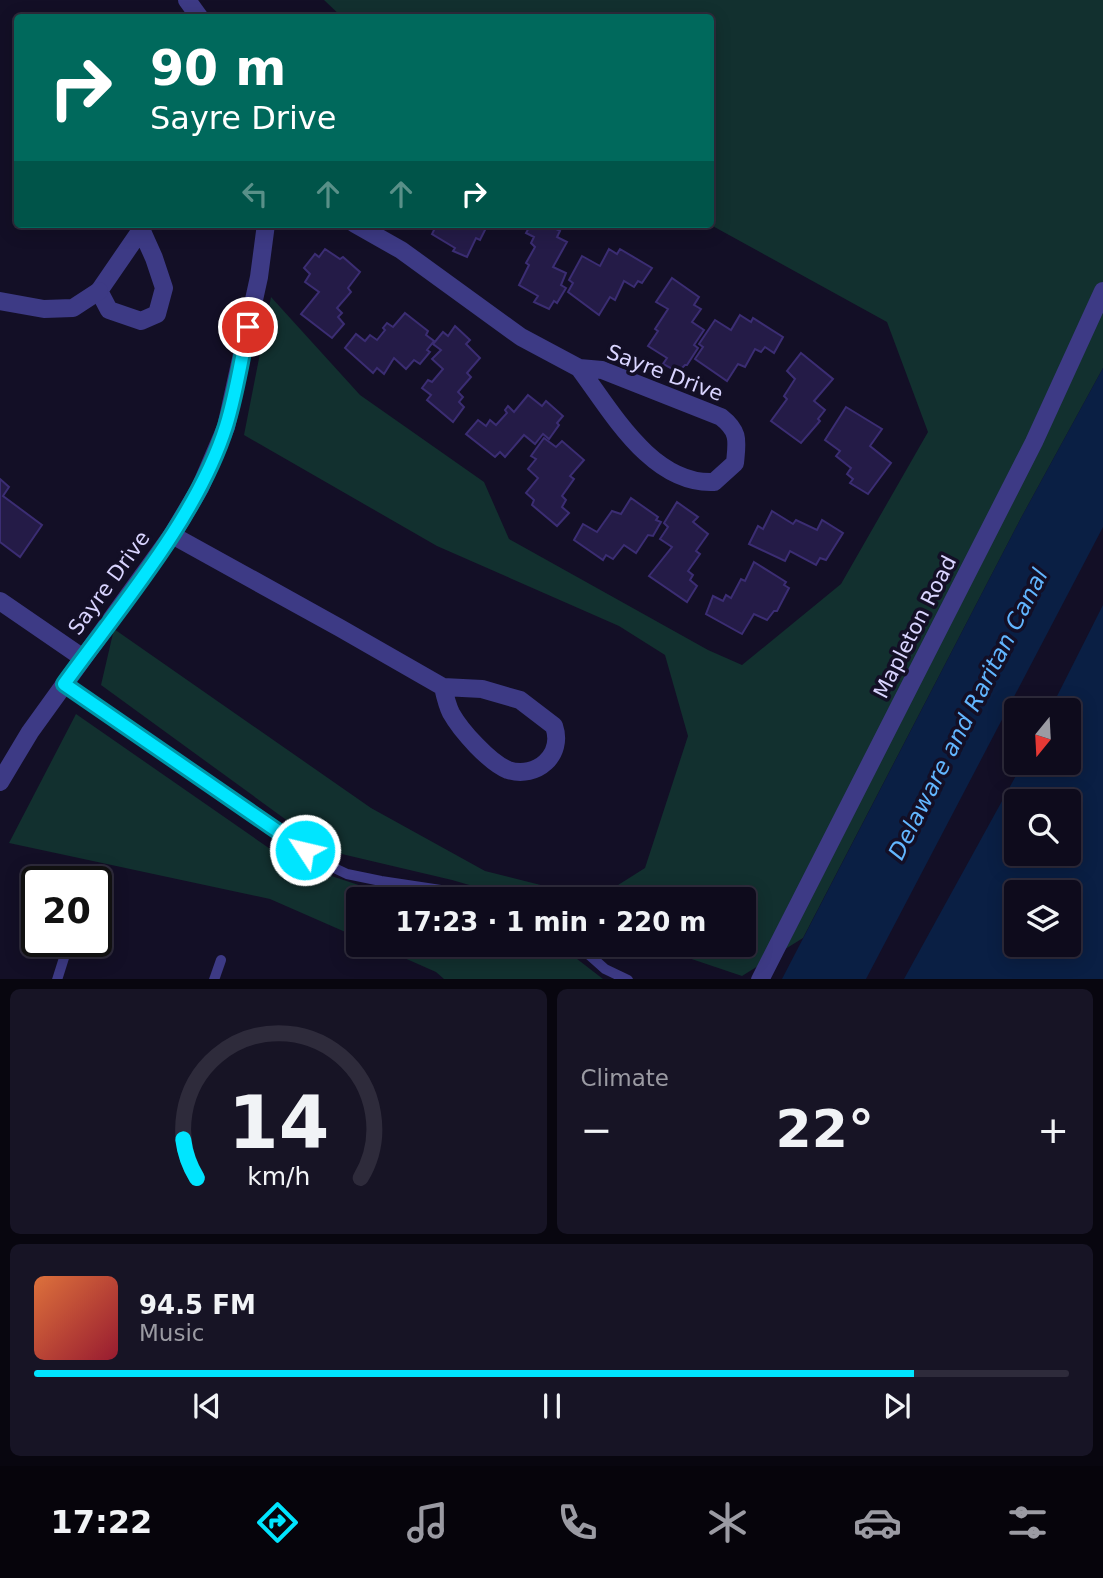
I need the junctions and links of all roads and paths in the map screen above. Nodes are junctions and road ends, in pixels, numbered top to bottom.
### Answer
1 (142, 228) edge
2 (144, 228) edge
3 (265, 228) edge
4 (362, 228) edge
5 (99, 290) junction
6 (1103, 291) edge
7 (0, 301) edge
8 (579, 368) junction
9 (172, 535) junction
10 (0, 601) edge
11 (83, 658) junction
12 (64, 684) junction
13 (443, 687) junction
14 (0, 782) edge
15 (421, 887) edge
16 (64, 957) edge
17 (592, 957) edge
18 (220, 960) dead end
19 (57, 979) edge
20 (214, 979) edge
21 (628, 979) edge
22 (760, 979) edge

1 - 5 street
2 - 5 street
3 - 9 street, Sayre Drive
4 - 8 street, Sayre Drive
5 - 7 street
6 - 22 street, Mapleton Road
8 - 8 street, Sayre Drive
9 - 11 street, Sayre Drive
9 - 13 street, Sayre Drive
10 - 11 street, Sayre Drive
11 - 12 street, Sayre Drive
12 - 14 street, Sayre Drive
12 - 15 lane
13 - 13 street, Sayre Drive
16 - 19 lane
17 - 21 lane
18 - 20 lane

